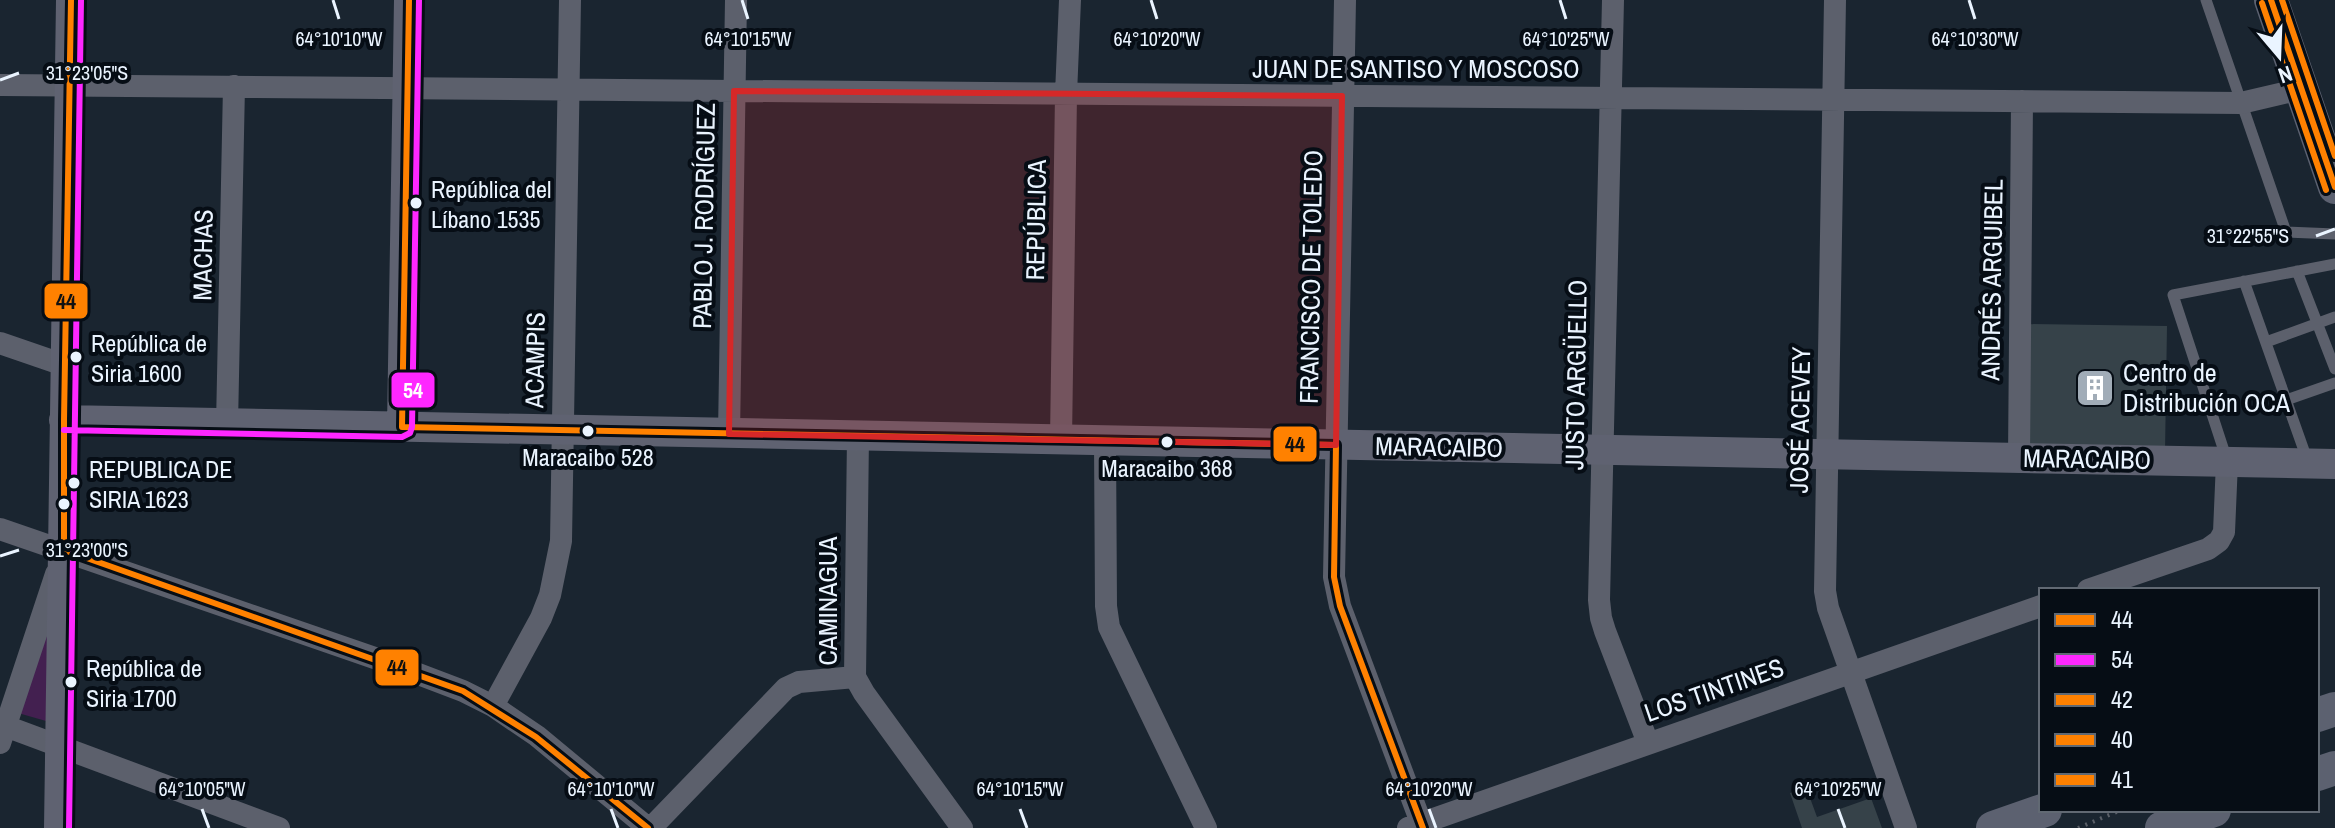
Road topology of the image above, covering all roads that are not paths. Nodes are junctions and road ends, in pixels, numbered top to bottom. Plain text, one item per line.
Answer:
1 (71, 0) edge
2 (409, 0) edge
3 (570, 0) edge
4 (736, 0) edge
5 (1070, 0) edge
6 (1345, 0) edge
7 (1613, 0) edge
8 (1835, 0) edge
9 (2206, 0) edge
10 (2271, 0) edge
11 (0, 85) edge
12 (69, 85) junction
13 (234, 86) junction
14 (407, 88) junction
15 (2301, 89) junction
16 (568, 90) junction
17 (734, 91) junction
18 (1066, 94) junction
19 (1342, 96) junction
20 (1611, 98) junction
21 (1833, 100) junction
22 (2022, 101) junction
23 (2241, 103) junction
24 (2335, 187) edge
25 (2335, 234) edge
26 (2335, 264) edge
27 (2297, 271) junction
28 (2244, 281) junction
29 (2335, 317) edge
30 (2317, 323) junction
31 (2266, 342) junction
32 (0, 343) edge
33 (64, 365) junction
34 (2335, 369) edge
35 (2335, 383) edge
36 (2286, 400) junction
37 (64, 420) junction
38 (227, 425) junction
39 (402, 427) junction
40 (562, 431) junction
41 (729, 434) junction
42 (858, 436) junction
43 (1061, 440) junction
44 (1105, 441) junction
45 (1336, 445) junction
46 (1603, 450) junction
47 (1827, 455) junction
48 (2019, 458) junction
49 (2227, 462) junction
50 (2322, 464) edge
51 (0, 529) edge
52 (64, 550) junction
53 (2094, 588) edge
54 (2039, 607) edge
55 (1850, 672) junction
56 (855, 677) junction
57 (493, 706) junction
58 (2, 731) edge
59 (1648, 743) junction
60 (61, 748) junction
61 (2039, 812) edge
62 (2208, 812) edge
63 (1417, 826) edge
64 (59, 828) edge
65 (279, 828) edge
66 (650, 828) edge
67 (962, 828) edge
68 (1206, 828) edge
69 (1906, 828) edge
70 (1993, 828) edge
71 (2162, 828) edge

1 - 12 main road
2 - 14 main road
3 - 16 street, ACAMPIS
4 - 17 street, PABLO J. RODRÍGUEZ
5 - 18 street, REPÚBLICA
6 - 19 street, FRANCISCO DE TOLEDO
7 - 20 street, JUSTO ARGÜELLO
8 - 21 street, JOSÉ ACEVEY
9 - 23 lane
10 - 15 main road
11 - 12 street, JUAN DE SANTISO Y MOSCOSO
12 - 13 street, JUAN DE SANTISO Y MOSCOSO
12 - 33 main road
13 - 14 street, JUAN DE SANTISO Y MOSCOSO
13 - 38 street, MACHAS
14 - 16 street, JUAN DE SANTISO Y MOSCOSO
14 - 39 main road
15 - 23 street, JUAN DE SANTISO Y MOSCOSO
15 - 24 main road
16 - 17 street, JUAN DE SANTISO Y MOSCOSO
16 - 40 street, ACAMPIS
17 - 18 street, JUAN DE SANTISO Y MOSCOSO
17 - 41 street, PABLO J. RODRÍGUEZ
18 - 19 street, JUAN DE SANTISO Y MOSCOSO
18 - 43 street, REPÚBLICA
19 - 20 street, JUAN DE SANTISO Y MOSCOSO
19 - 45 street, FRANCISCO DE TOLEDO
20 - 21 street, JUAN DE SANTISO Y MOSCOSO
20 - 46 street, JUSTO ARGÜELLO
21 - 22 street, JUAN DE SANTISO Y MOSCOSO
21 - 47 street, JOSÉ ACEVEY
22 - 23 street, JUAN DE SANTISO Y MOSCOSO
22 - 48 street, ANDRÉS ARGUIBEL
23 - 25 lane
26 - 27 lane
27 - 28 lane
27 - 30 lane
28 - 31 lane
28 - 49 lane
29 - 30 lane
30 - 31 lane
30 - 34 lane
31 - 36 lane
32 - 33 street
33 - 37 main road
35 - 36 lane
36 - 50 lane
37 - 38 main road, MARACAIBO
37 - 52 main road
38 - 39 main road, MARACAIBO
39 - 40 main road, MARACAIBO
40 - 41 main road, MARACAIBO
40 - 57 street, ACAMPIS
41 - 42 main road, MARACAIBO
42 - 43 main road, MARACAIBO
42 - 56 street, CAMINAGUA
43 - 44 main road, MARACAIBO
44 - 45 main road, MARACAIBO
44 - 68 street
45 - 46 main road, MARACAIBO
45 - 63 street, FRANCISCO DE TOLEDO
46 - 47 main road, MARACAIBO
46 - 59 street, JUSTO ARGÜELLO
47 - 48 main road, MARACAIBO
47 - 55 street, JOSÉ ACEVEY
48 - 49 main road, MARACAIBO
49 - 50 main road, MARACAIBO
49 - 53 street
51 - 52 street
52 - 57 street
52 - 58 street
52 - 60 main road
54 - 55 street, LOS TINTINES
55 - 59 street, LOS TINTINES
55 - 69 street, JOSÉ ACEVEY
56 - 66 street
56 - 67 street, CAMINAGUA
57 - 66 street
58 - 60 street
59 - 63 street, LOS TINTINES
60 - 64 main road
60 - 65 street
61 - 70 main road
62 - 71 main road

